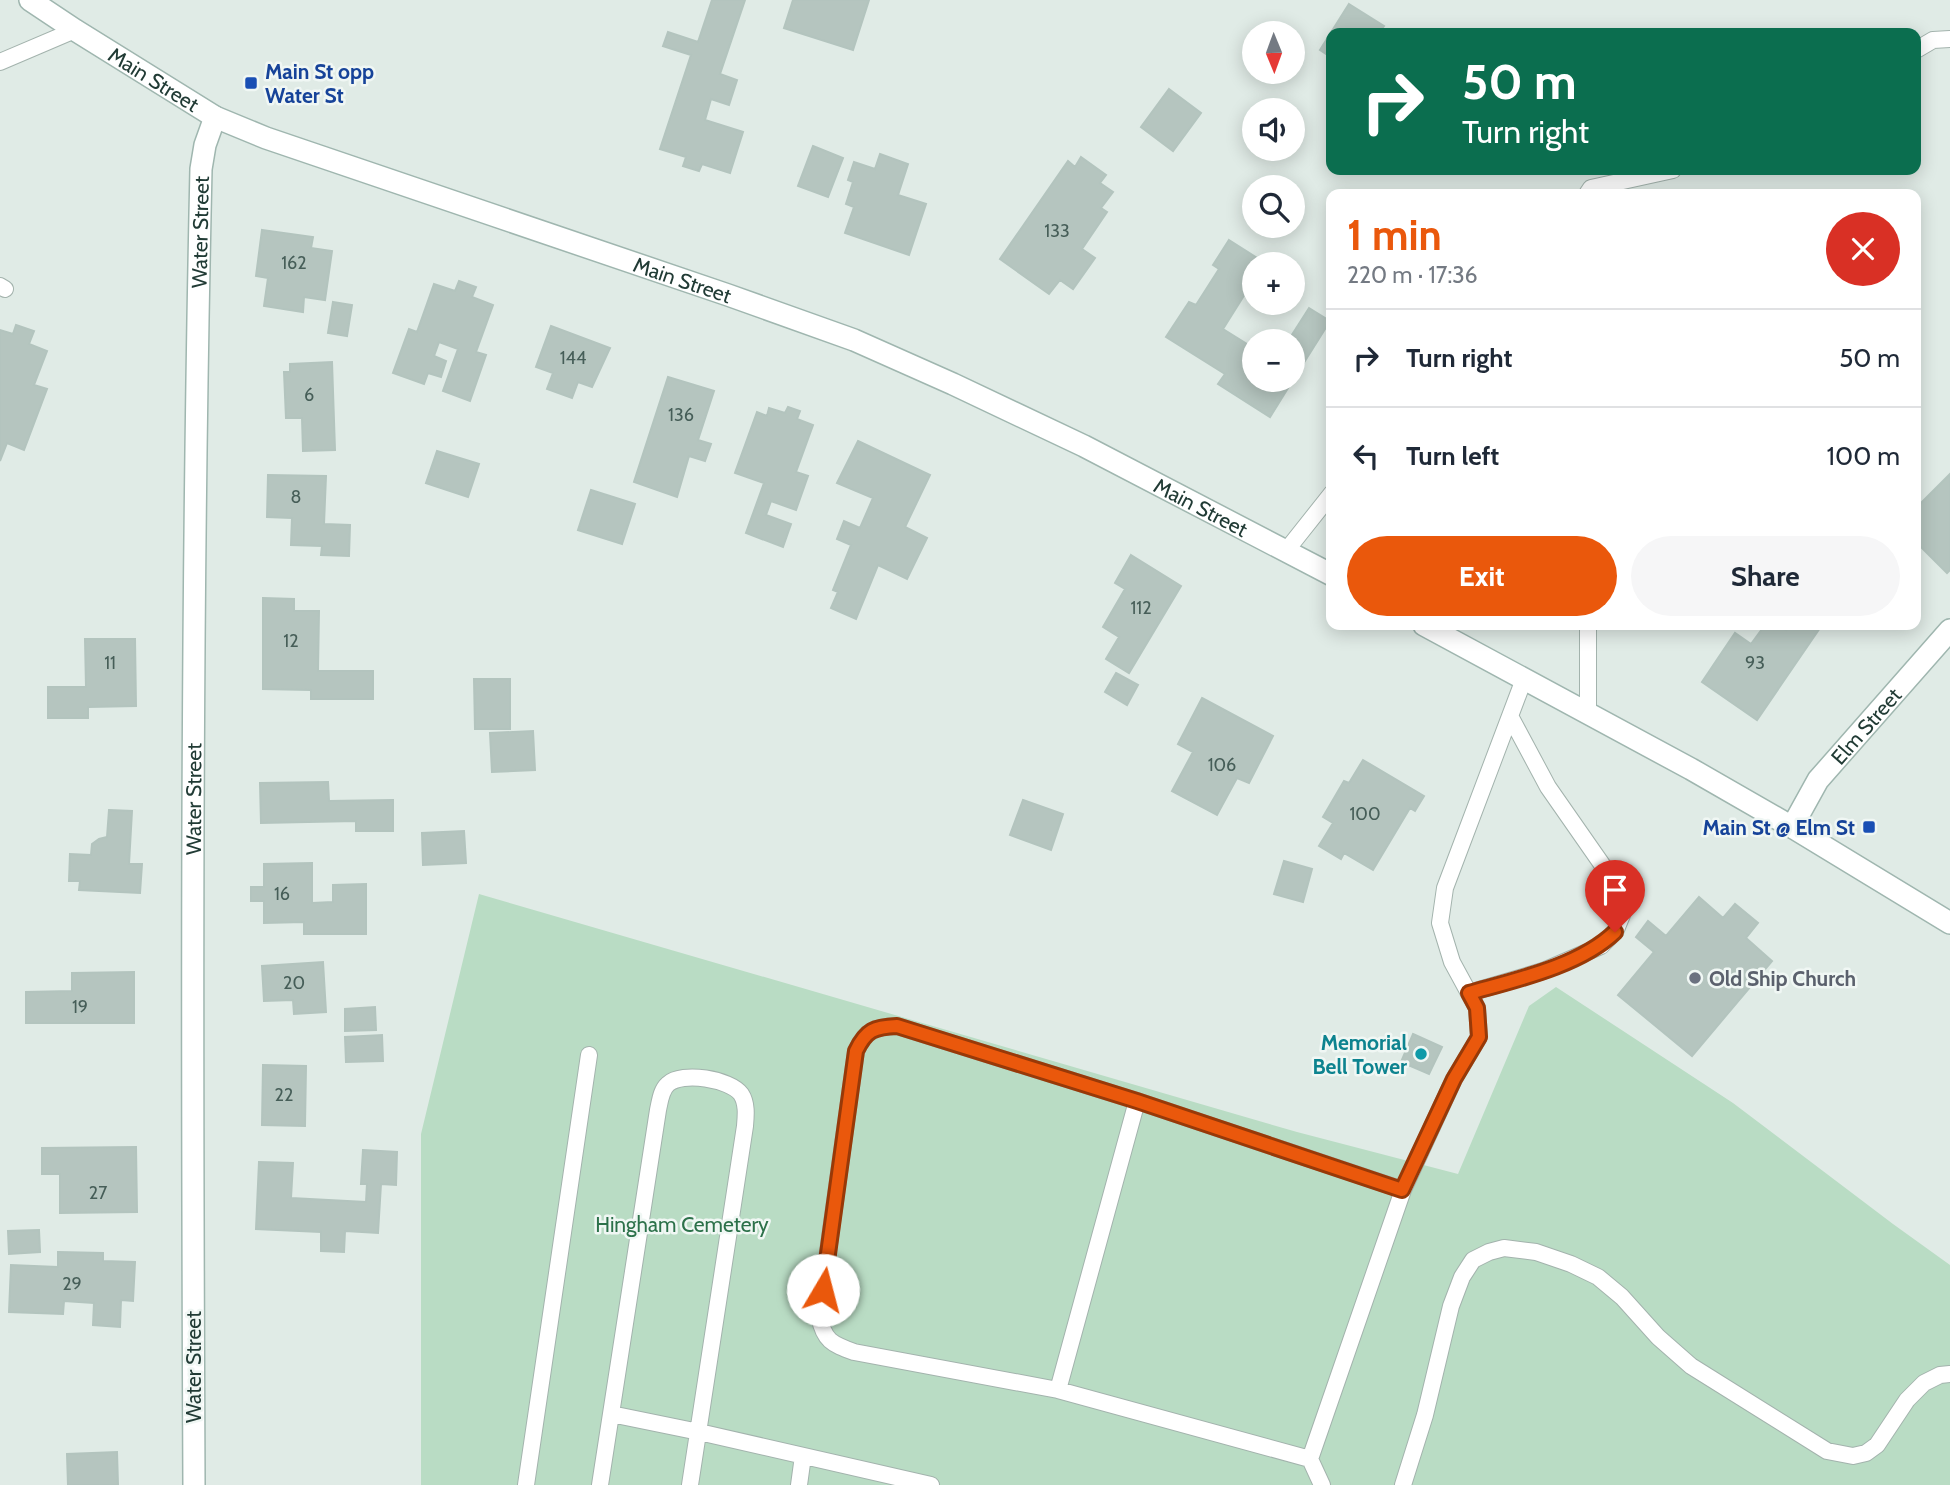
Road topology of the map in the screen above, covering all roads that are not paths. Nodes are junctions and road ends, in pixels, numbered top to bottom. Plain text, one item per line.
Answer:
1 (30, 0) edge
2 (75, 30) junction
3 (1950, 39) edge
4 (1921, 47) edge
5 (0, 62) edge
6 (215, 117) junction
7 (1650, 175) edge
8 (1590, 189) edge
9 (1326, 501) edge
10 (1286, 551) junction
11 (1326, 572) edge
12 (1433, 630) edge
13 (1588, 630) edge
14 (1950, 630) edge
15 (1524, 679) junction
16 (1588, 714) junction
17 (1510, 716) junction
18 (1792, 827) junction
19 (1947, 916) edge
20 (1469, 993) junction
21 (589, 1055) dead end
22 (1137, 1101) junction
23 (1402, 1190) junction
24 (1950, 1374) edge
25 (1058, 1390) junction
26 (611, 1414) junction
27 (699, 1432) junction
28 (803, 1456) junction
29 (1310, 1459) junction
30 (194, 1485) edge
31 (526, 1485) edge
32 (600, 1485) edge
33 (690, 1485) edge
34 (799, 1485) edge
35 (931, 1485) edge
36 (1322, 1485) edge
37 (1403, 1485) edge

1 - 2 main road, Main Street
2 - 5 lane
2 - 6 main road, Main Street
3 - 4 lane
6 - 10 main road, Main Street
6 - 30 main road, Water Street
7 - 8 lane
9 - 10 lane
10 - 11 main road, Main Street
12 - 15 main road
13 - 16 lane
14 - 18 main road, Elm Street
15 - 16 main road
15 - 17 lane
16 - 18 main road
17 - 20 lane
17 - 20 lane
18 - 19 main road
20 - 23 lane
21 - 31 lane
22 - 23 lane
22 - 25 lane
22 - 25 lane
23 - 29 lane
24 - 37 lane
25 - 29 lane
26 - 27 lane
26 - 27 lane
26 - 32 lane
27 - 28 lane
27 - 33 lane
28 - 34 lane
28 - 35 lane
29 - 36 lane

